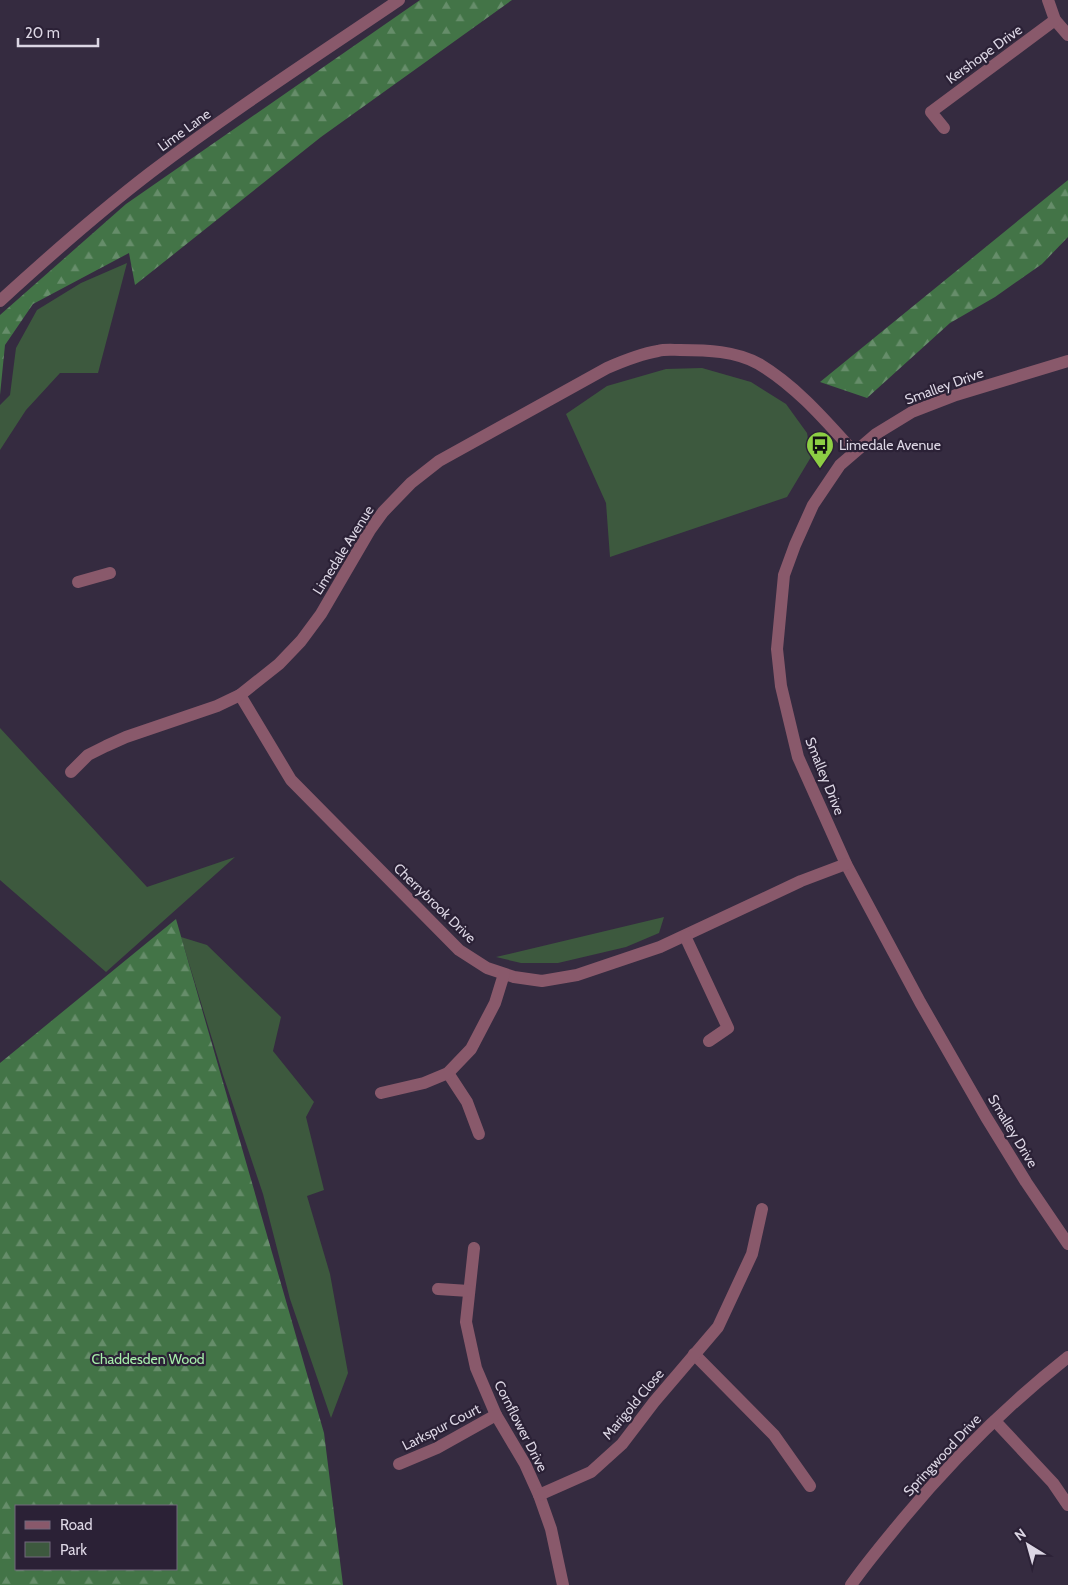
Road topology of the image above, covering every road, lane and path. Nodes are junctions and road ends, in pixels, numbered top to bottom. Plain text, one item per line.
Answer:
1 (399, 0) edge
2 (1048, 0) edge
3 (1056, 20) junction
4 (1068, 35) edge
5 (944, 128) dead end
6 (0, 301) edge
7 (1068, 361) edge
8 (854, 452) junction
9 (110, 573) dead end
10 (78, 582) dead end
11 (240, 695) junction
12 (70, 772) dead end
13 (846, 864) junction
14 (685, 936) junction
15 (504, 974) junction
16 (709, 1041) dead end
17 (448, 1073) junction
18 (381, 1094) dead end
19 (479, 1134) dead end
20 (762, 1209) dead end
21 (1068, 1244) edge
22 (474, 1248) dead end
23 (438, 1289) dead end
24 (469, 1291) junction
25 (694, 1354) junction
26 (1068, 1358) edge
27 (496, 1415) junction
28 (995, 1421) junction
29 (399, 1464) dead end
30 (810, 1486) dead end
31 (538, 1495) junction
32 (1068, 1505) edge
33 (564, 1585) edge
34 (851, 1585) edge

1 - 6 street, Lime Lane
2 - 3 street
3 - 4 street
3 - 5 street, Kershope Drive
7 - 8 street, Smalley Drive
8 - 11 street, Limedale Avenue
8 - 13 street, Smalley Drive
9 - 10 street
11 - 12 street, Limedale Avenue
11 - 15 street, Cherrybrook Drive
13 - 14 street, Cherrybrook Drive
13 - 21 street, Smalley Drive
14 - 15 street, Cherrybrook Drive
14 - 16 street
15 - 17 street
17 - 18 street
17 - 19 street
20 - 25 street, Marigold Close
22 - 24 street, Cornflower Drive
23 - 24 street
24 - 27 street, Cornflower Drive
25 - 30 street
25 - 31 street, Marigold Close
26 - 28 street, Springwood Drive
27 - 29 street, Larkspur Court
27 - 31 street, Cornflower Drive
28 - 32 street
28 - 34 street, Springwood Drive
31 - 33 street, Cornflower Drive

